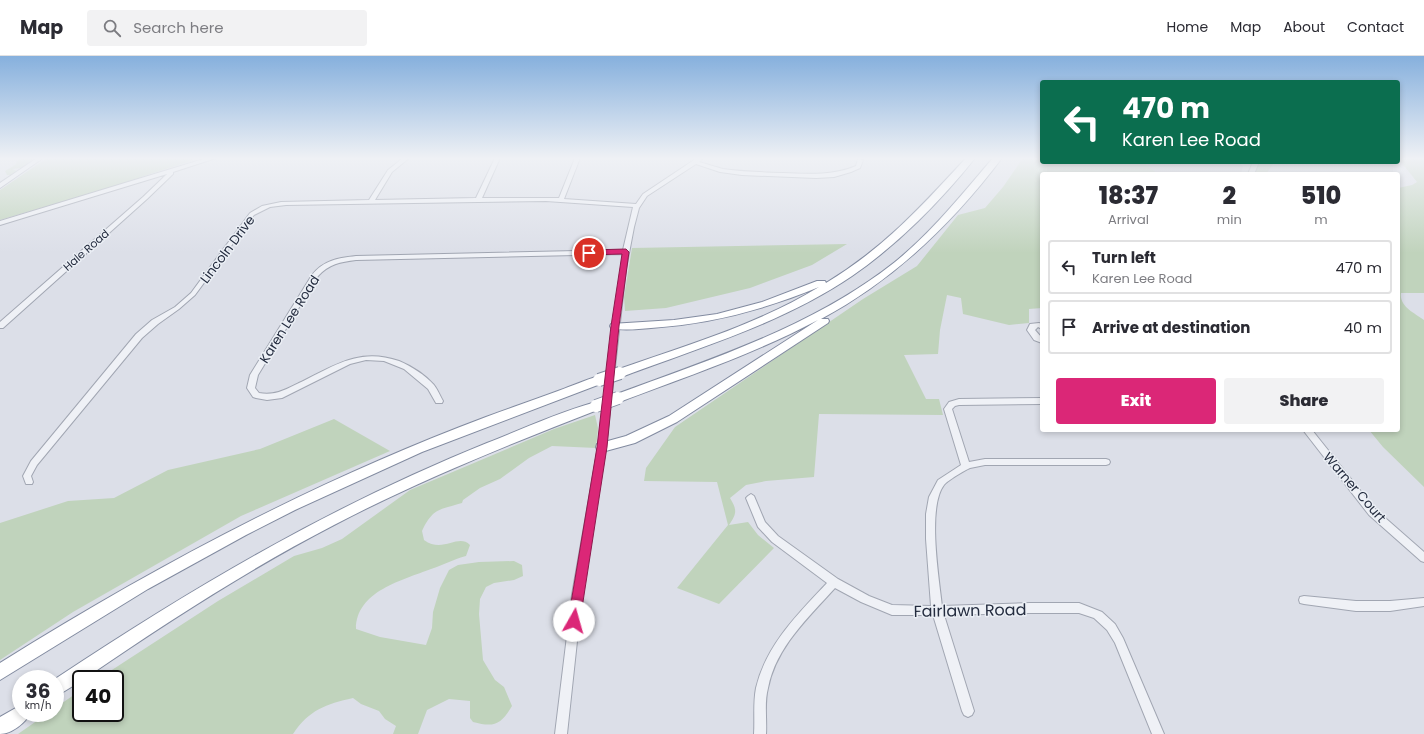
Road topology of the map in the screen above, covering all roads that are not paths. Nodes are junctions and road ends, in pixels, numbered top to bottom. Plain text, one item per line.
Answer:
1 (114, 190) edge
2 (153, 190) edge
3 (378, 190) edge
4 (483, 190) edge
5 (565, 190) edge
6 (652, 190) edge
7 (941, 190) edge
8 (970, 190) edge
9 (561, 200) junction
10 (371, 201) junction
11 (478, 201) junction
12 (637, 206) junction
13 (0, 223) edge
14 (626, 252) junction
15 (859, 267) junction
16 (858, 293) junction
17 (0, 326) edge
18 (615, 326) junction
19 (1040, 326) edge
20 (1040, 340) edge
21 (439, 401) dead end
22 (1040, 401) edge
23 (1309, 432) edge
24 (602, 447) junction
25 (1106, 462) dead end
26 (966, 466) junction
27 (29, 482) dead end
28 (751, 498) dead end
29 (1424, 558) edge
30 (834, 582) junction
31 (1304, 600) dead end
32 (1424, 602) edge
33 (937, 611) junction
34 (0, 672) edge
35 (64, 683) edge
36 (968, 711) dead end
37 (12, 719) edge
38 (0, 728) edge
39 (561, 734) edge
40 (760, 734) edge
41 (1158, 734) edge

1 - 13 street
2 - 17 street, Hale Road
3 - 10 street
4 - 11 street
5 - 9 street
6 - 12 street
7 - 15 highway
8 - 16 highway
9 - 11 street, Lincoln Drive
9 - 12 street, Lincoln Drive
10 - 11 street, Lincoln Drive
10 - 27 street, Lincoln Drive
12 - 14 street
14 - 18 street
14 - 21 street, Karen Lee Road
15 - 18 highway
15 - 34 highway, bridge
16 - 24 highway
16 - 35 highway, bridge
18 - 24 street
19 - 20 street
22 - 26 street
23 - 29 street, Warner Court
24 - 39 street
25 - 26 street
26 - 33 street
28 - 30 street, Fairlawn Road
30 - 33 street, Fairlawn Road
30 - 40 street
31 - 32 street
33 - 36 street
33 - 41 street, Fairlawn Road
37 - 38 highway

